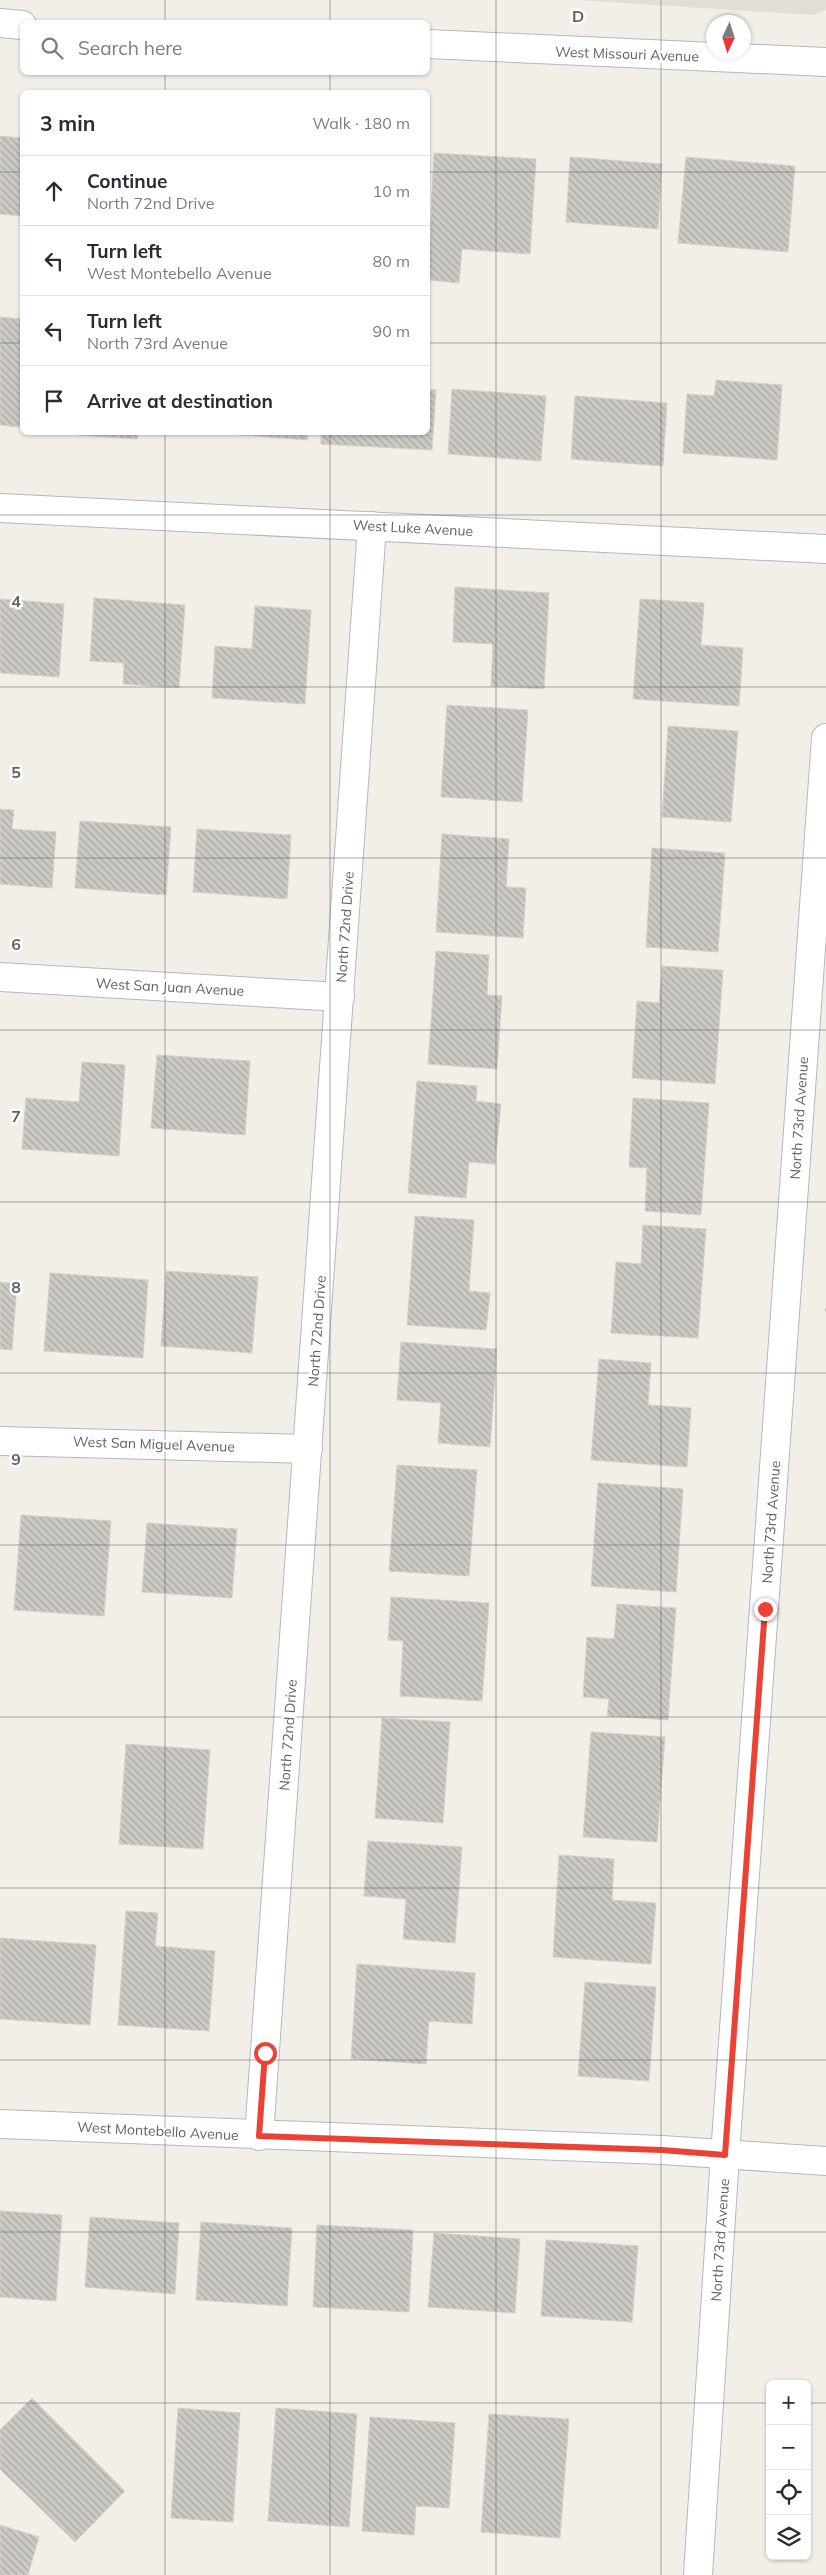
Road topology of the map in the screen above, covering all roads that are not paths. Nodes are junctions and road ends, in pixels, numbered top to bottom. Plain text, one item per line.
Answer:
1 (0, 23) edge
2 (20, 24) edge
3 (430, 44) edge
4 (826, 62) edge
5 (0, 508) edge
6 (372, 526) junction
7 (826, 549) edge
8 (826, 738) edge
9 (0, 977) edge
10 (340, 997) junction
11 (0, 1441) edge
12 (308, 1449) junction
13 (0, 2124) edge
14 (259, 2136) junction
15 (725, 2155) junction
16 (826, 2161) edge
17 (698, 2575) edge

1 - 2 street
3 - 4 street, West Missouri Avenue
5 - 6 street, West Luke Avenue
6 - 7 street, West Luke Avenue
6 - 10 street, North 72nd Drive
8 - 15 street, North 73rd Avenue
9 - 10 street, West San Juan Avenue
10 - 12 street, North 72nd Drive
11 - 12 street, West San Miguel Avenue
12 - 14 street, North 72nd Drive
13 - 14 street, West Montebello Avenue
14 - 15 street, West Montebello Avenue
15 - 16 street, West Montebello Avenue
15 - 17 street, North 73rd Avenue

